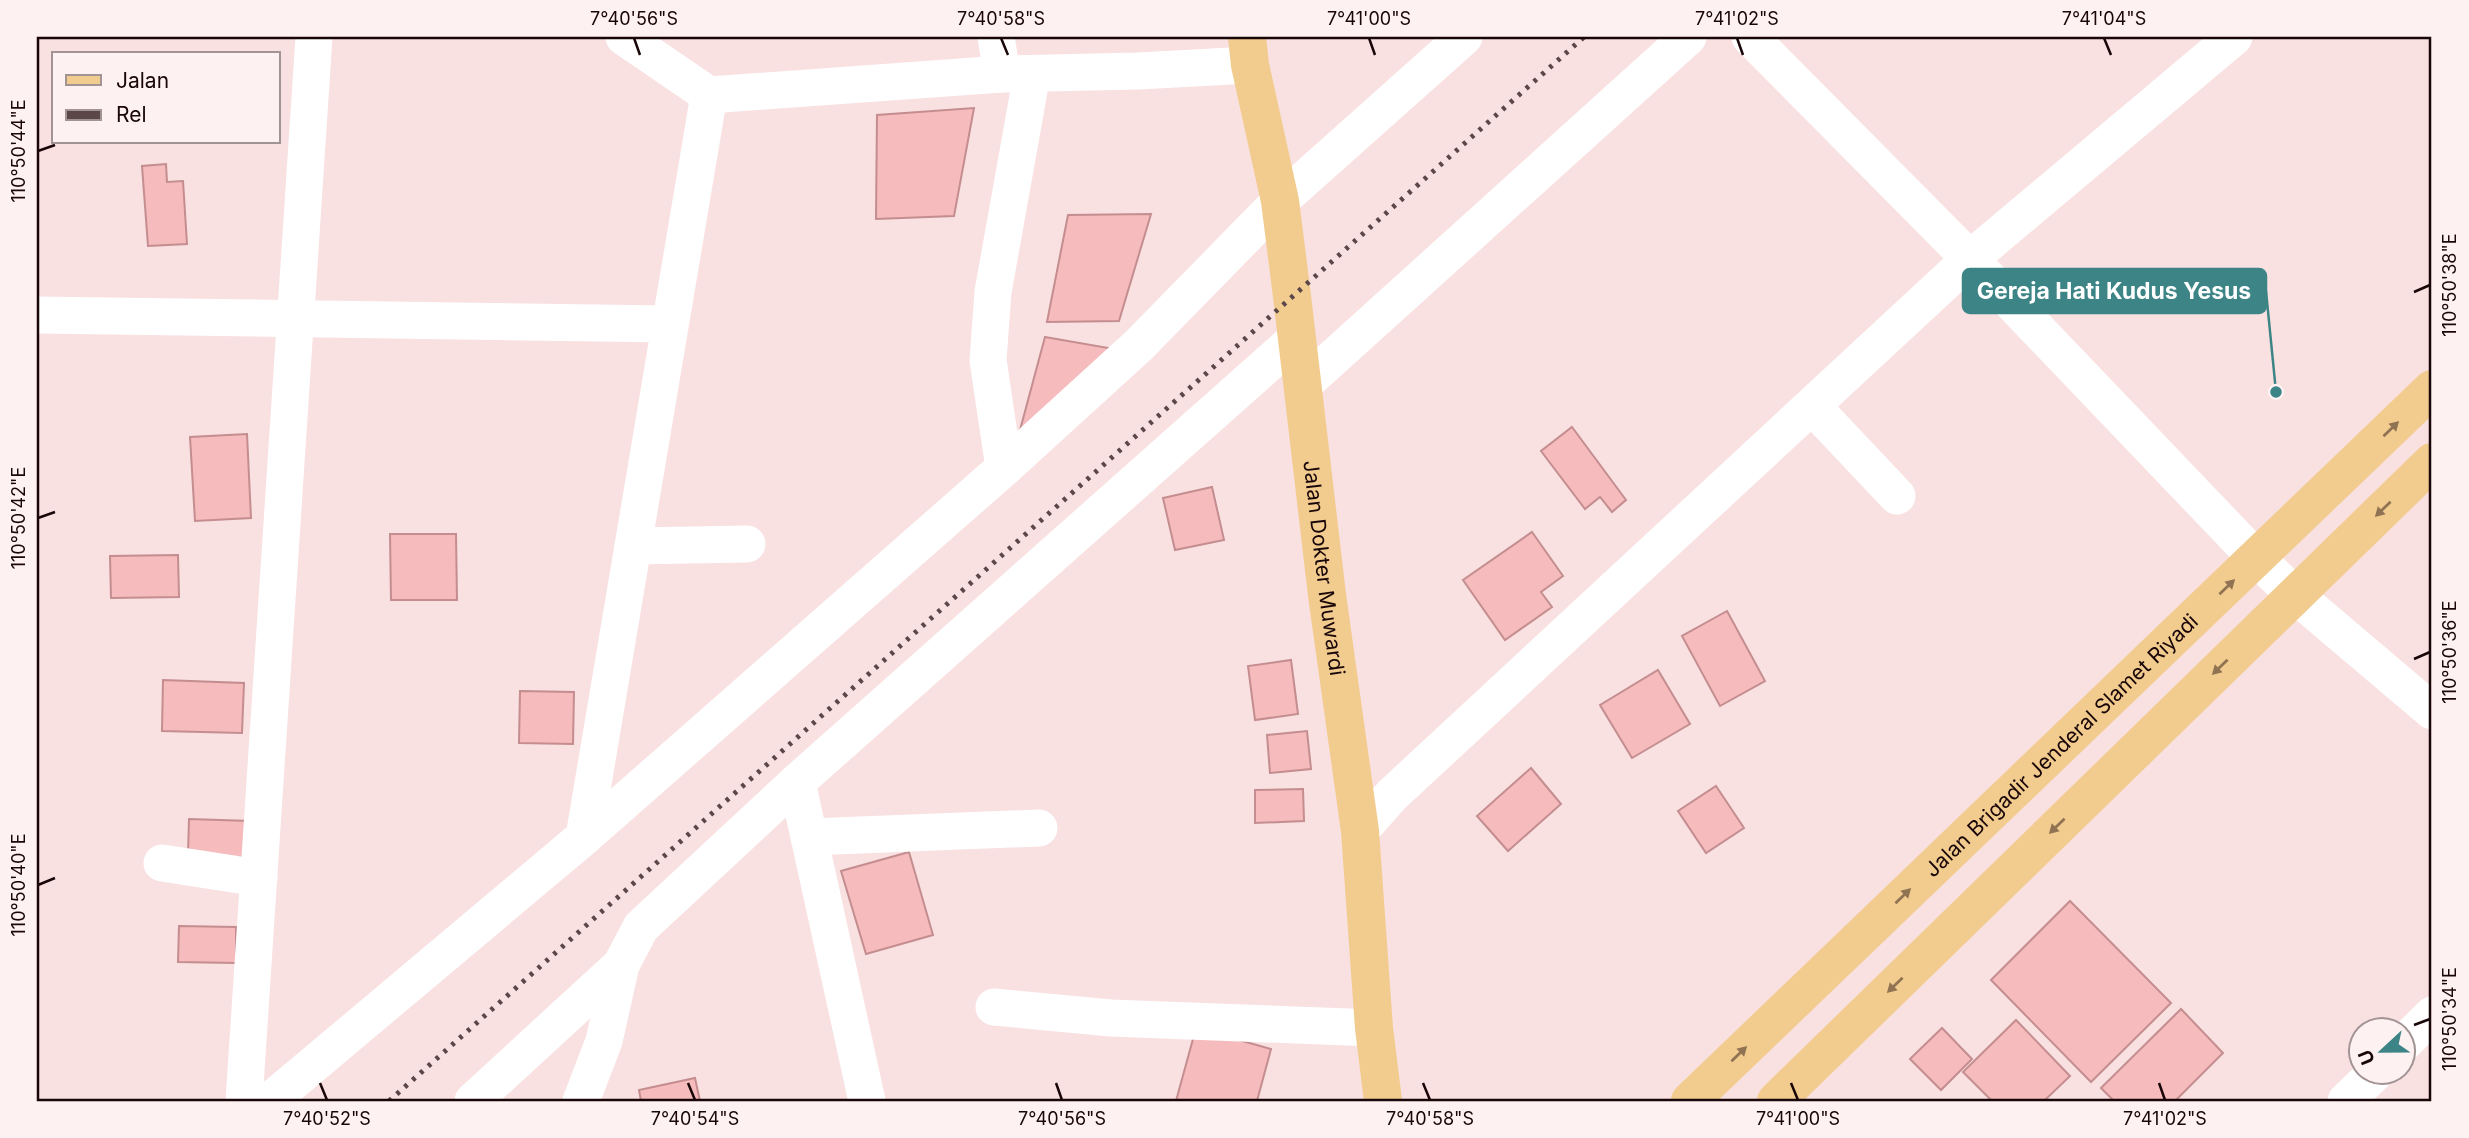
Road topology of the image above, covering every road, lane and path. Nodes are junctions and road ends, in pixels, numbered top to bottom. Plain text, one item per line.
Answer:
1 (314, 37) edge
2 (624, 37) edge
3 (996, 37) edge
4 (1464, 37) edge
5 (1688, 37) edge
6 (1750, 37) edge
7 (2234, 37) edge
8 (1249, 51) edge
9 (1017, 74) junction
10 (709, 95) junction
11 (1280, 201) junction
12 (1970, 259) junction
13 (37, 315) edge
14 (296, 317) junction
15 (670, 324) junction
16 (1297, 338) junction
17 (1303, 385) junction
18 (2432, 390) edge
19 (1812, 406) junction
20 (2432, 461) edge
21 (1004, 468) junction
22 (1897, 496) dead end
23 (747, 544) dead end
24 (633, 546) junction
25 (2256, 558) junction
26 (2294, 594) junction
27 (2432, 711) edge
28 (797, 782) junction
29 (1039, 828) dead end
30 (1360, 831) junction
31 (809, 836) junction
32 (584, 837) junction
33 (162, 863) dead end
34 (259, 878) junction
35 (621, 965) junction
36 (994, 1007) dead end
37 (2432, 1015) edge
38 (1374, 1028) junction
39 (2416, 1032) edge
40 (2362, 1086) edge
41 (244, 1101) edge
42 (270, 1101) edge
43 (473, 1101) edge
44 (581, 1101) edge
45 (867, 1101) edge
46 (1383, 1101) edge
47 (1690, 1101) edge
48 (1776, 1101) edge
49 (2346, 1101) edge

1 - 14 street
2 - 10 street
3 - 9 street
4 - 11 street
5 - 17 street
6 - 12 street
7 - 12 street
8 - 9 street
8 - 11 main road, Jalan Dokter Muwardi
9 - 10 street
9 - 21 street
10 - 15 street
11 - 16 main road, Jalan Dokter Muwardi
11 - 21 street
12 - 19 street
12 - 25 street
13 - 14 street
14 - 15 street
14 - 34 street
15 - 24 street
16 - 17 main road, Jalan Dokter Muwardi
16 - 28 street
17 - 30 main road, Jalan Dokter Muwardi
25 -> 18 main road, Jalan Brigadir Jenderal Slamet Riyadi
19 - 22 street
19 - 30 street
20 -> 26 main road
21 - 32 street
23 - 24 street
24 - 32 street
25 - 26 street
47 -> 25 main road, Jalan Brigadir Jenderal Slamet Riyadi
26 - 27 street
26 -> 48 main road
28 - 31 street
28 - 35 street
29 - 31 street
30 - 38 main road, Jalan Dokter Muwardi
31 - 45 street
32 - 42 street
33 - 34 street
34 - 41 street
35 - 43 street
35 - 44 street
36 - 38 street
37 - 39 street
38 - 46 main road, Jalan Dokter Muwardi
40 - 49 street

